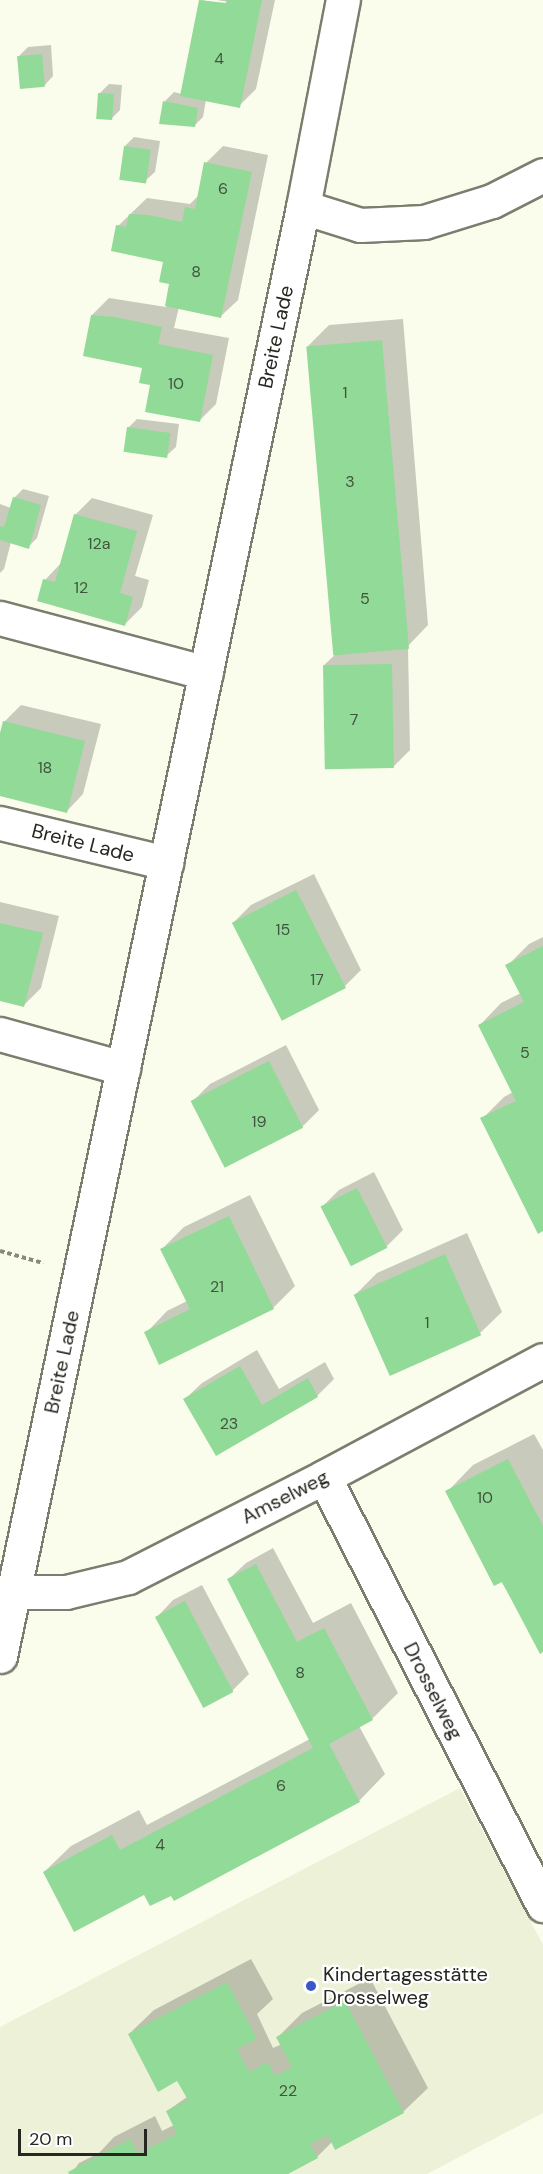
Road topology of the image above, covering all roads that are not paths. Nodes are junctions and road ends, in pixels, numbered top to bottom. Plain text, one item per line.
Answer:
1 (343, 0) edge
2 (543, 175) edge
3 (303, 207) junction
4 (0, 618) edge
5 (206, 673) junction
6 (0, 823) edge
7 (166, 863) junction
8 (0, 1034) edge
9 (123, 1068) junction
10 (543, 1360) edge
11 (324, 1477) junction
12 (14, 1592) junction
13 (0, 1656) edge
14 (543, 1905) edge

1 - 3 street, Breite Lade
2 - 3 street
3 - 5 street, Breite Lade
4 - 5 street
5 - 7 street, Breite Lade
6 - 7 street, Breite Lade
7 - 9 street, Breite Lade
8 - 9 street
9 - 12 street, Breite Lade
10 - 11 street, Amselweg
11 - 12 street, Amselweg
11 - 14 street, Drosselweg
12 - 13 street, Breite Lade

